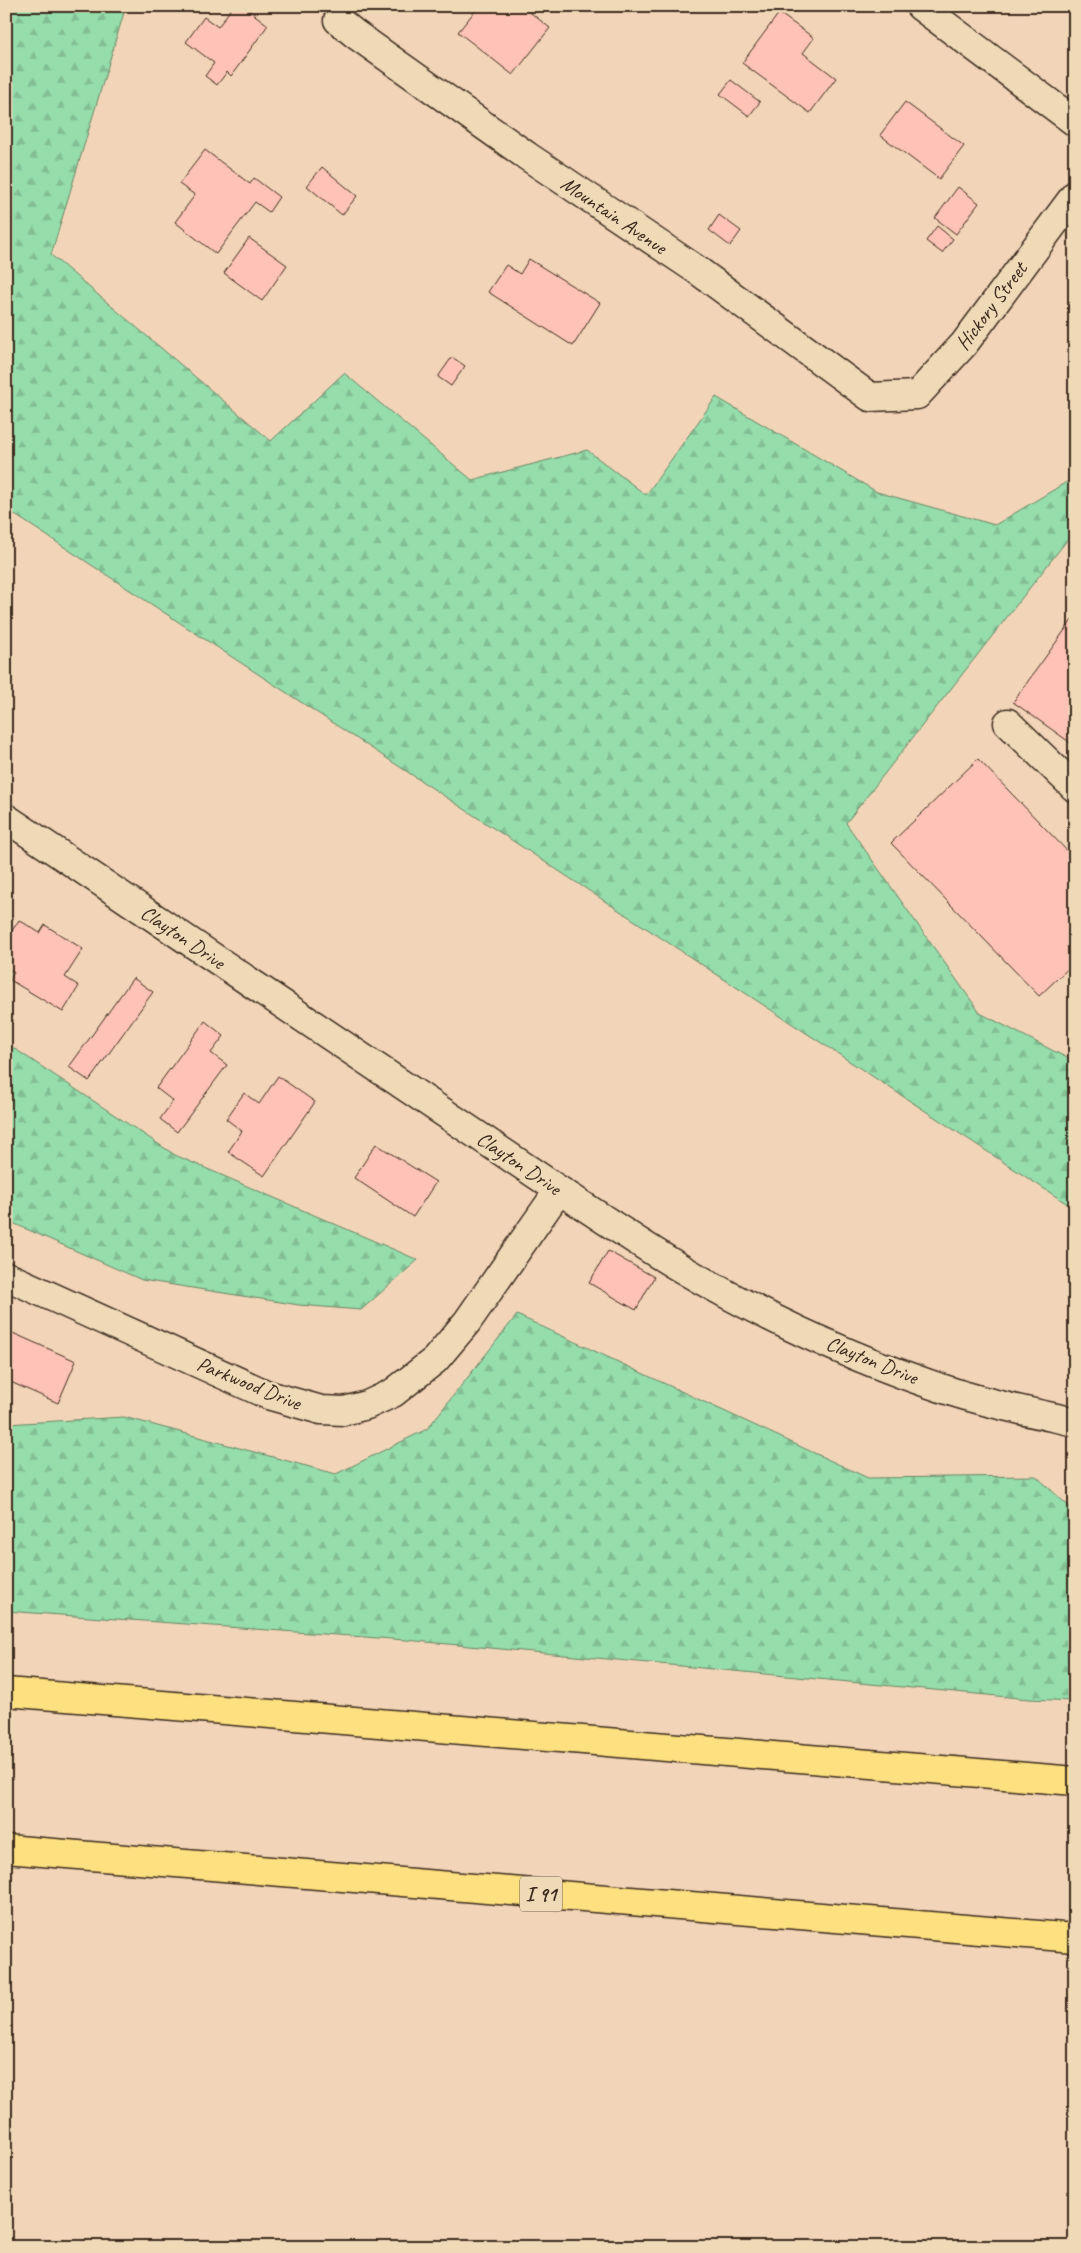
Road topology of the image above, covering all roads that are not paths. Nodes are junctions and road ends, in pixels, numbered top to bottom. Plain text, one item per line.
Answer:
1 (920, 6) edge
2 (338, 20) dead end
3 (1075, 122) edge
4 (1075, 196) edge
5 (894, 396) joint
6 (1008, 723) dead end
7 (1075, 788) edge
8 (6, 818) edge
9 (559, 1190) junction
10 (6, 1276) edge
11 (1075, 1422) edge
12 (6, 1692) edge
13 (1075, 1781) edge
14 (6, 1849) edge
15 (1075, 1938) edge

1 - 3 street
2 - 5 street, Mountain Avenue
4 - 5 street, Hickory Street
6 - 7 street
8 - 9 street, Clayton Drive
9 - 10 street, Parkwood Drive
9 - 11 street, Clayton Drive
12 - 13 highway
14 - 15 highway, I 91

